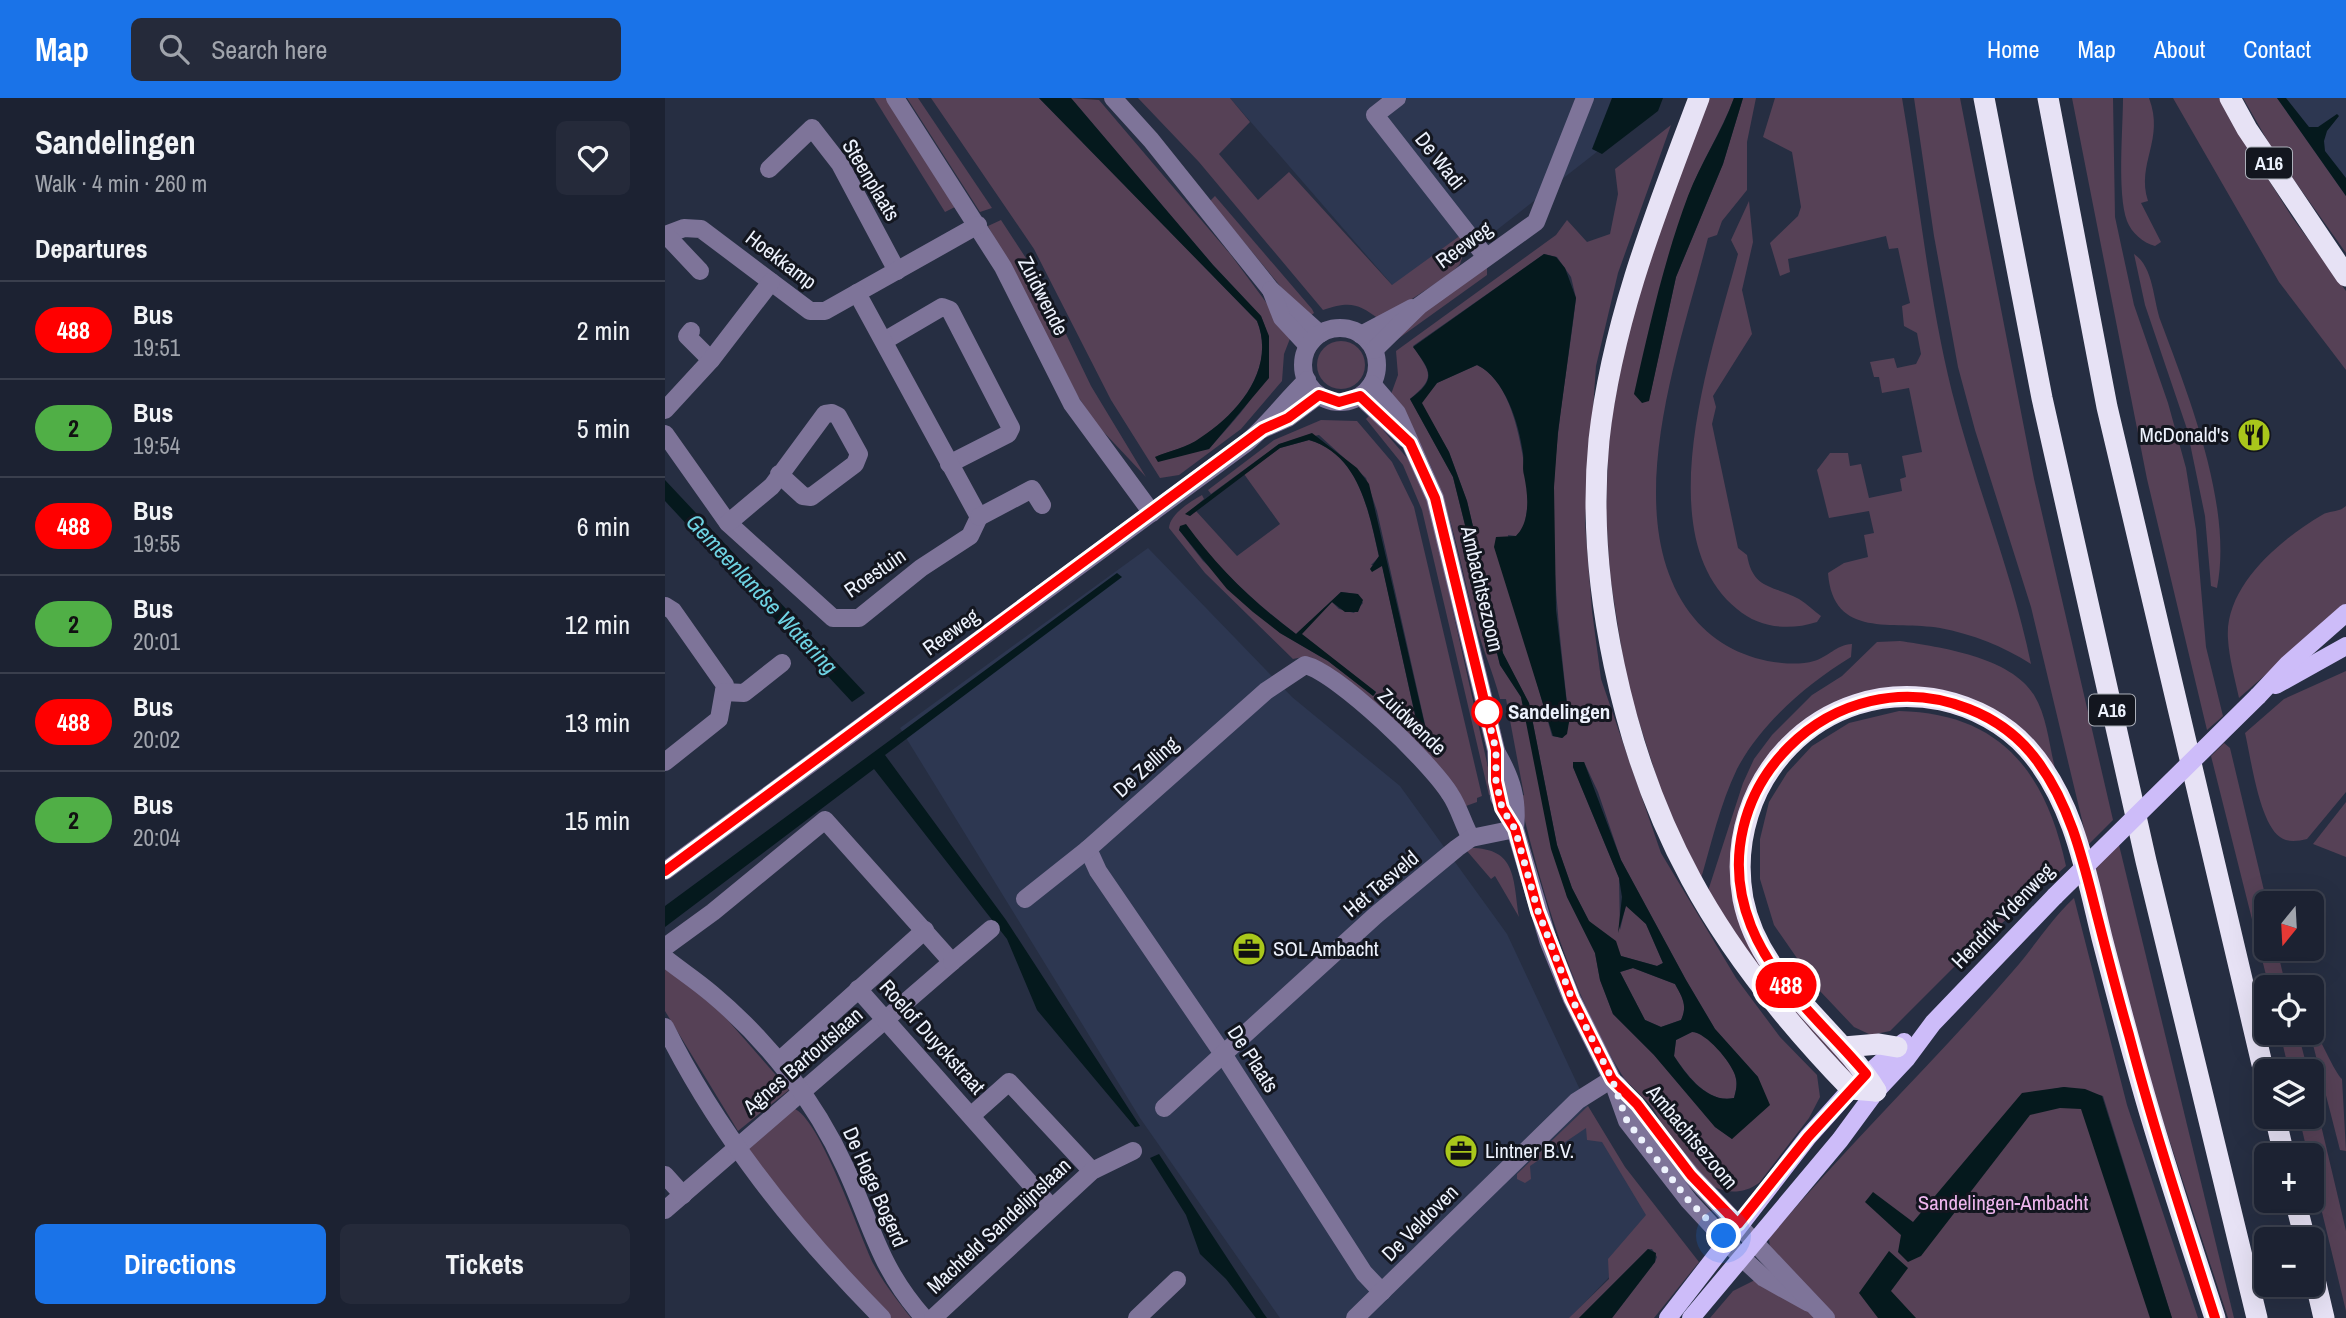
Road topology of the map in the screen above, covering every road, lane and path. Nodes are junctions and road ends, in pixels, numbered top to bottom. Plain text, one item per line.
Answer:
1 (895, 98) edge
2 (1113, 98) edge
3 (1397, 98) edge
4 (1585, 98) edge
5 (1699, 98) edge
6 (1984, 98) edge
7 (2048, 98) edge
8 (2230, 98) edge
9 (769, 169) dead end
10 (978, 225) junction
11 (665, 235) edge
12 (1486, 257) junction
13 (700, 271) dead end
14 (897, 271) junction
15 (2346, 276) edge
16 (771, 282) junction
17 (857, 293) junction
18 (1419, 306) junction
19 (691, 331) dead end
20 (1361, 335) junction
21 (1314, 340) junction
22 (884, 341) junction
23 (1374, 350) junction
24 (711, 360) junction
25 (1307, 380) junction
26 (1366, 390) junction
27 (1319, 395) junction
28 (665, 410) edge
29 (1263, 429) junction
30 (665, 434) edge
31 (949, 464) junction
32 (779, 474) junction
33 (1042, 505) dead end
34 (1152, 513) junction
35 (979, 517) junction
36 (728, 523) junction
37 (665, 606) edge
38 (2346, 613) edge
39 (2346, 646) edge
40 (782, 663) dead end
41 (1297, 669) joint
42 (724, 692) junction
43 (2258, 696) junction
44 (665, 762) edge
45 (1515, 829) junction
46 (1471, 838) junction
47 (1089, 849) junction
48 (665, 872) edge
49 (1025, 899) dead end
50 (991, 929) dead end
51 (925, 930) junction
52 (665, 947) edge
53 (665, 958) edge
54 (952, 962) junction
55 (858, 989) junction
56 (885, 1020) junction
57 (1933, 1023) junction
58 (665, 1027) edge
59 (1844, 1047) junction
60 (1897, 1047) junction
61 (1223, 1054) junction
62 (2261, 1059) edge
63 (779, 1061) junction
64 (1612, 1079) junction
65 (1865, 1085) junction
66 (800, 1091) junction
67 (1164, 1108) dead end
68 (972, 1115) junction
69 (736, 1149) junction
70 (1133, 1151) dead end
71 (1092, 1171) junction
72 (665, 1175) edge
73 (683, 1195) junction
74 (1051, 1207) junction
75 (665, 1210) edge
76 (1738, 1224) junction
77 (1728, 1240) junction
78 (1755, 1242) junction
79 (1741, 1257) junction
80 (1177, 1280) dead end
81 (1382, 1292) junction
82 (2319, 1297) edge
83 (1809, 1303) junction
84 (1829, 1313) edge
85 (882, 1318) edge
86 (924, 1318) edge
87 (933, 1318) edge
88 (1137, 1318) edge
89 (1355, 1318) edge
90 (1668, 1318) edge
91 (1691, 1318) edge
92 (2215, 1318) edge
93 (2257, 1318) edge
94 (2324, 1318) edge

1 - 10 street, Zuidwende
2 - 21 street
3 - 12 street, De Wadi
4 - 12 street, Reeweg
5 - 65 highway
6 - 93 highway, A16
7 - 62 highway
8 - 15 highway, A16
9 - 14 street, Steenplaats
10 - 14 street, Hoekkamp
10 - 34 street, Zuidwende
11 - 13 street, Hoekkamp
11 - 16 street, Hoekkamp
12 - 18 street, Reeweg
14 - 17 street, Hoekkamp
16 - 17 street, Hoekkamp
16 - 24 street
17 - 22 street
18 - 20 street, Reeweg
18 - 23 street, Reeweg
19 - 24 street
20 - 21 street
20 - 23 street
21 - 25 street
22 - 31 street
22 - 31 street
23 - 26 street
24 - 28 street
25 - 27 street
25 - 29 street, Reeweg
26 - 27 street
26 - 45 street, Ambachtsezoom
27 - 29 street, Reeweg
29 - 34 street, Reeweg
30 - 36 street, Roestuin
31 - 35 street
32 - 32 street
32 - 36 street
33 - 35 street, Roestuin
34 - 48 street, Reeweg
35 - 36 street, Roestuin
37 - 42 street
38 - 43 main road, Hendrik Ydenweg
39 - 43 main road, Hendrik Ydenweg
40 - 42 street
41 - 46 street, Zuidwende
41 - 47 street, De Zelling
42 - 44 street
43 - 57 main road, Hendrik Ydenweg, bridge
45 - 46 street, Het Tasveld
45 - 64 street, Ambachtsezoom
46 - 61 street, Het Tasveld
47 - 49 street, De Zelling
47 - 61 street, De Plaats
50 - 54 street, Agnes Bartoutslaan
51 - 52 street
51 - 54 street
51 - 55 street, Agnes Bartoutslaan
53 - 63 street, De Hoge Bogerd
54 - 56 street, Agnes Bartoutslaan
55 - 56 street, Roelof Duyckstraat
55 - 63 street, Agnes Bartoutslaan
56 - 66 street, Agnes Bartoutslaan
56 - 68 street, Roelof Duyckstraat
57 - 60 main road, Hendrik Ydenweg
57 - 65 main road, Hendrik Ydenweg
58 - 69 street
59 - 60 highway
59 - 65 highway
59 - 92 highway
60 - 65 main road, Hendrik Ydenweg
61 - 67 street, Het Tasveld
61 - 81 street, De Plaats
63 - 66 street, De Hoge Bogerd
64 - 76 street, Ambachtsezoom
64 - 77 street, Ambachtsezoom
64 - 81 street, De Veldoven
65 - 76 main road, Hendrik Ydenweg
65 - 78 main road, Hendrik Ydenweg
66 - 69 street, Agnes Bartoutslaan
66 - 86 street, De Hoge Bogerd
68 - 71 street, Roelof Duyckstraat
68 - 74 street, Roelof Duyckstraat
69 - 73 street, Agnes Bartoutslaan
69 - 85 street
70 - 71 street, Machteld Sandelijnslaan
71 - 74 street, Machteld Sandelijnslaan
72 - 73 street
73 - 75 street, Agnes Bartoutslaan
74 - 87 street, Machteld Sandelijnslaan
76 - 77 main road, Hendrik Ydenweg
76 - 78 street, Ambachtsezoom
77 - 79 street, Ambachtsezoom
77 - 90 main road, Hendrik Ydenweg
78 - 79 main road, Hendrik Ydenweg
78 - 83 street, Ambachtsezoom
79 - 83 street, Ambachtsezoom
79 - 91 main road, Hendrik Ydenweg
80 - 88 street
81 - 89 street, De Veldoven
82 - 94 highway
83 - 84 street

